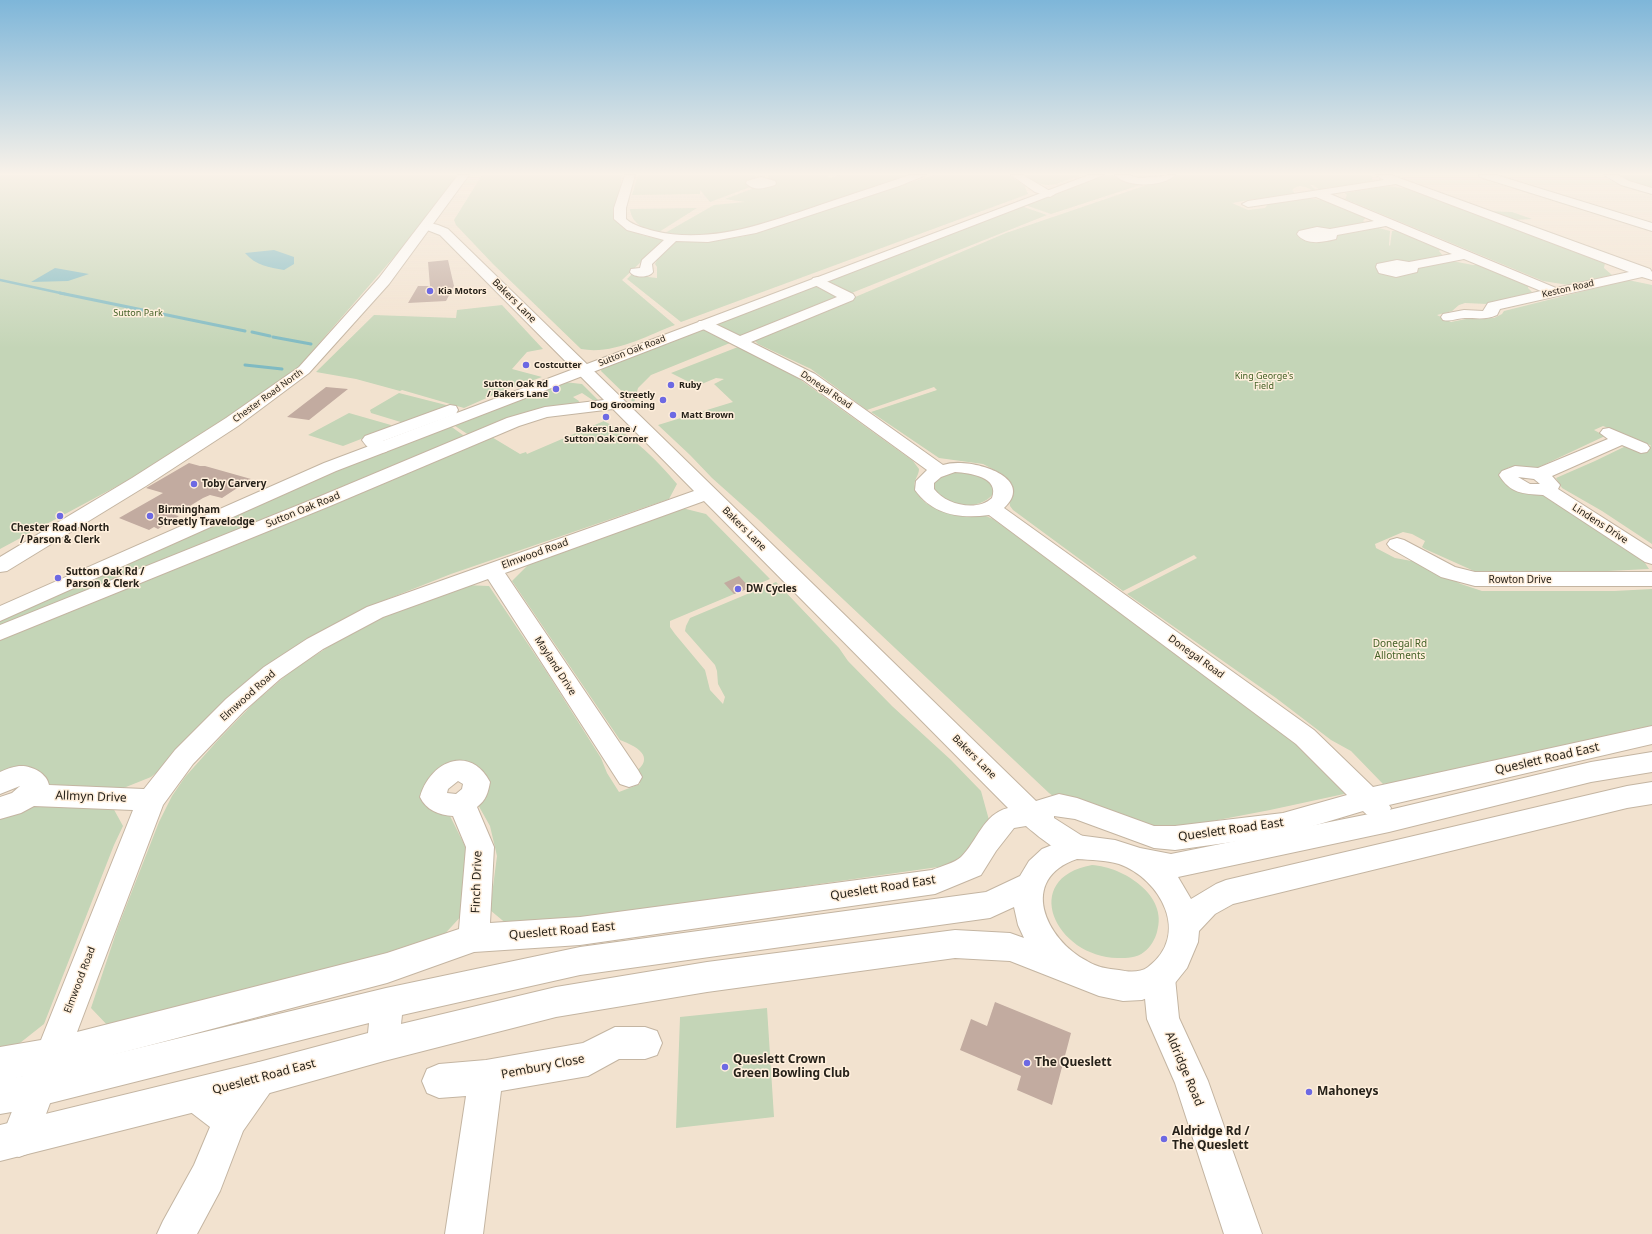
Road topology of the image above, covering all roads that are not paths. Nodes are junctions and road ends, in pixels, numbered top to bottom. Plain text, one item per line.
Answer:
1 (421, 233) edge
2 (440, 233) edge
3 (646, 233) edge
4 (748, 233) edge
5 (947, 233) edge
6 (1413, 233) edge
7 (1537, 233) edge
8 (673, 238) junction
9 (1465, 255) junction
10 (1409, 266) dead end
11 (644, 273) dead end
12 (1649, 273) edge
13 (818, 281) junction
14 (1555, 292) junction
15 (1448, 318) dead end
16 (704, 324) junction
17 (741, 341) junction
18 (582, 369) junction
19 (618, 404) junction
20 (1603, 431) dead end
21 (1622, 439) junction
22 (1641, 448) dead end
23 (939, 470) junction
24 (707, 493) junction
25 (991, 507) junction
26 (37, 543) junction
27 (1397, 543) dead end
28 (1652, 558) edge
29 (0, 562) edge
30 (0, 566) edge
31 (492, 569) junction
32 (1652, 579) edge
33 (0, 614) edge
34 (0, 633) edge
35 (1652, 736) edge
36 (1652, 762) edge
37 (627, 765) dead end
38 (0, 784) edge
39 (1652, 793) edge
40 (30, 795) junction
41 (1369, 799) junction
42 (151, 800) junction
43 (462, 804) dead end
44 (0, 808) edge
45 (1038, 820) junction
46 (1389, 821) junction
47 (1417, 849) junction
48 (1064, 852) junction
49 (1136, 859) junction
50 (1030, 885) junction
51 (1186, 924) junction
52 (474, 938) junction
53 (387, 968) junction
54 (1071, 969) junction
55 (1159, 978) junction
56 (1128, 987) junction
57 (386, 1003) junction
58 (1162, 1019) junction
59 (645, 1043) dead end
60 (384, 1045) junction
61 (50, 1055) junction
62 (0, 1064) edge
63 (486, 1077) junction
64 (260, 1080) junction
65 (439, 1081) dead end
66 (37, 1089) junction
67 (196, 1095) junction
68 (0, 1097) edge
69 (230, 1120) junction
70 (9, 1141) edge
71 (176, 1234) edge
72 (464, 1234) edge
73 (1242, 1234) edge

1 - 26 main road, Chester Road North
2 - 18 main road, Bakers Lane
3 - 8 main road
4 - 8 main road
5 - 13 main road, Sutton Oak Road
6 - 9 main road
7 - 12 main road
8 - 11 main road
9 - 10 main road
9 - 14 main road
12 - 14 main road, Keston Road
13 - 16 main road, Sutton Oak Road
13 - 17 main road
14 - 15 main road, Keston Road
16 - 17 main road, Donegal Road
16 - 18 main road, Sutton Oak Road
17 - 23 main road, Donegal Road
18 - 19 main road, Bakers Lane
18 - 33 main road, Sutton Oak Road
19 - 24 main road, Bakers Lane
19 - 34 main road, Sutton Oak Road
20 - 21 main road
21 - 22 main road
21 - 28 main road, Lindens Drive
23 - 25 main road
23 - 25 main road
24 - 31 main road, Elmwood Road
24 - 45 main road, Bakers Lane
25 - 41 main road, Donegal Road
26 - 29 main road, Chester Road North
26 - 30 main road, Chester Road North
27 - 32 main road, Rowton Drive
31 - 37 main road, Mayland Drive
31 - 42 main road, Elmwood Road
35 - 41 main road, Queslett Road East
36 - 46 main road, Queslett Road East
38 - 40 main road
39 - 47 main road
40 - 42 main road, Allmyn Drive
40 - 44 main road
41 - 45 main road, Queslett Road East
41 - 46 main road, Donegal Road
42 - 61 main road, Elmwood Road
43 - 52 main road, Finch Drive
45 - 48 main road
45 - 52 main road, Queslett Road East
46 - 47 main road, Donegal Road
46 - 49 main road, Queslett Road East
47 - 51 main road
48 - 49 main road
48 - 50 main road
49 - 51 main road
50 - 54 main road
50 - 57 main road
51 - 55 main road
52 - 53 main road, Queslett Road East
53 - 57 main road
53 - 61 main road, Queslett Road East
54 - 56 main road
54 - 60 main road, Queslett Road East
55 - 56 main road
55 - 58 main road, Aldridge Road
56 - 58 main road, Aldridge Road
57 - 60 main road
57 - 66 main road
58 - 73 main road, Aldridge Road
59 - 63 main road, Pembury Close
60 - 64 main road, Queslett Road East
61 - 62 main road, Queslett Road East
61 - 66 main road, Elmwood Road
63 - 65 main road, Pembury Close
63 - 72 main road
64 - 67 main road, Queslett Road East
64 - 69 main road
66 - 68 main road
66 - 70 main road, Elmwood Road
67 - 69 main road
67 - 70 main road, Queslett Road East
69 - 71 main road

